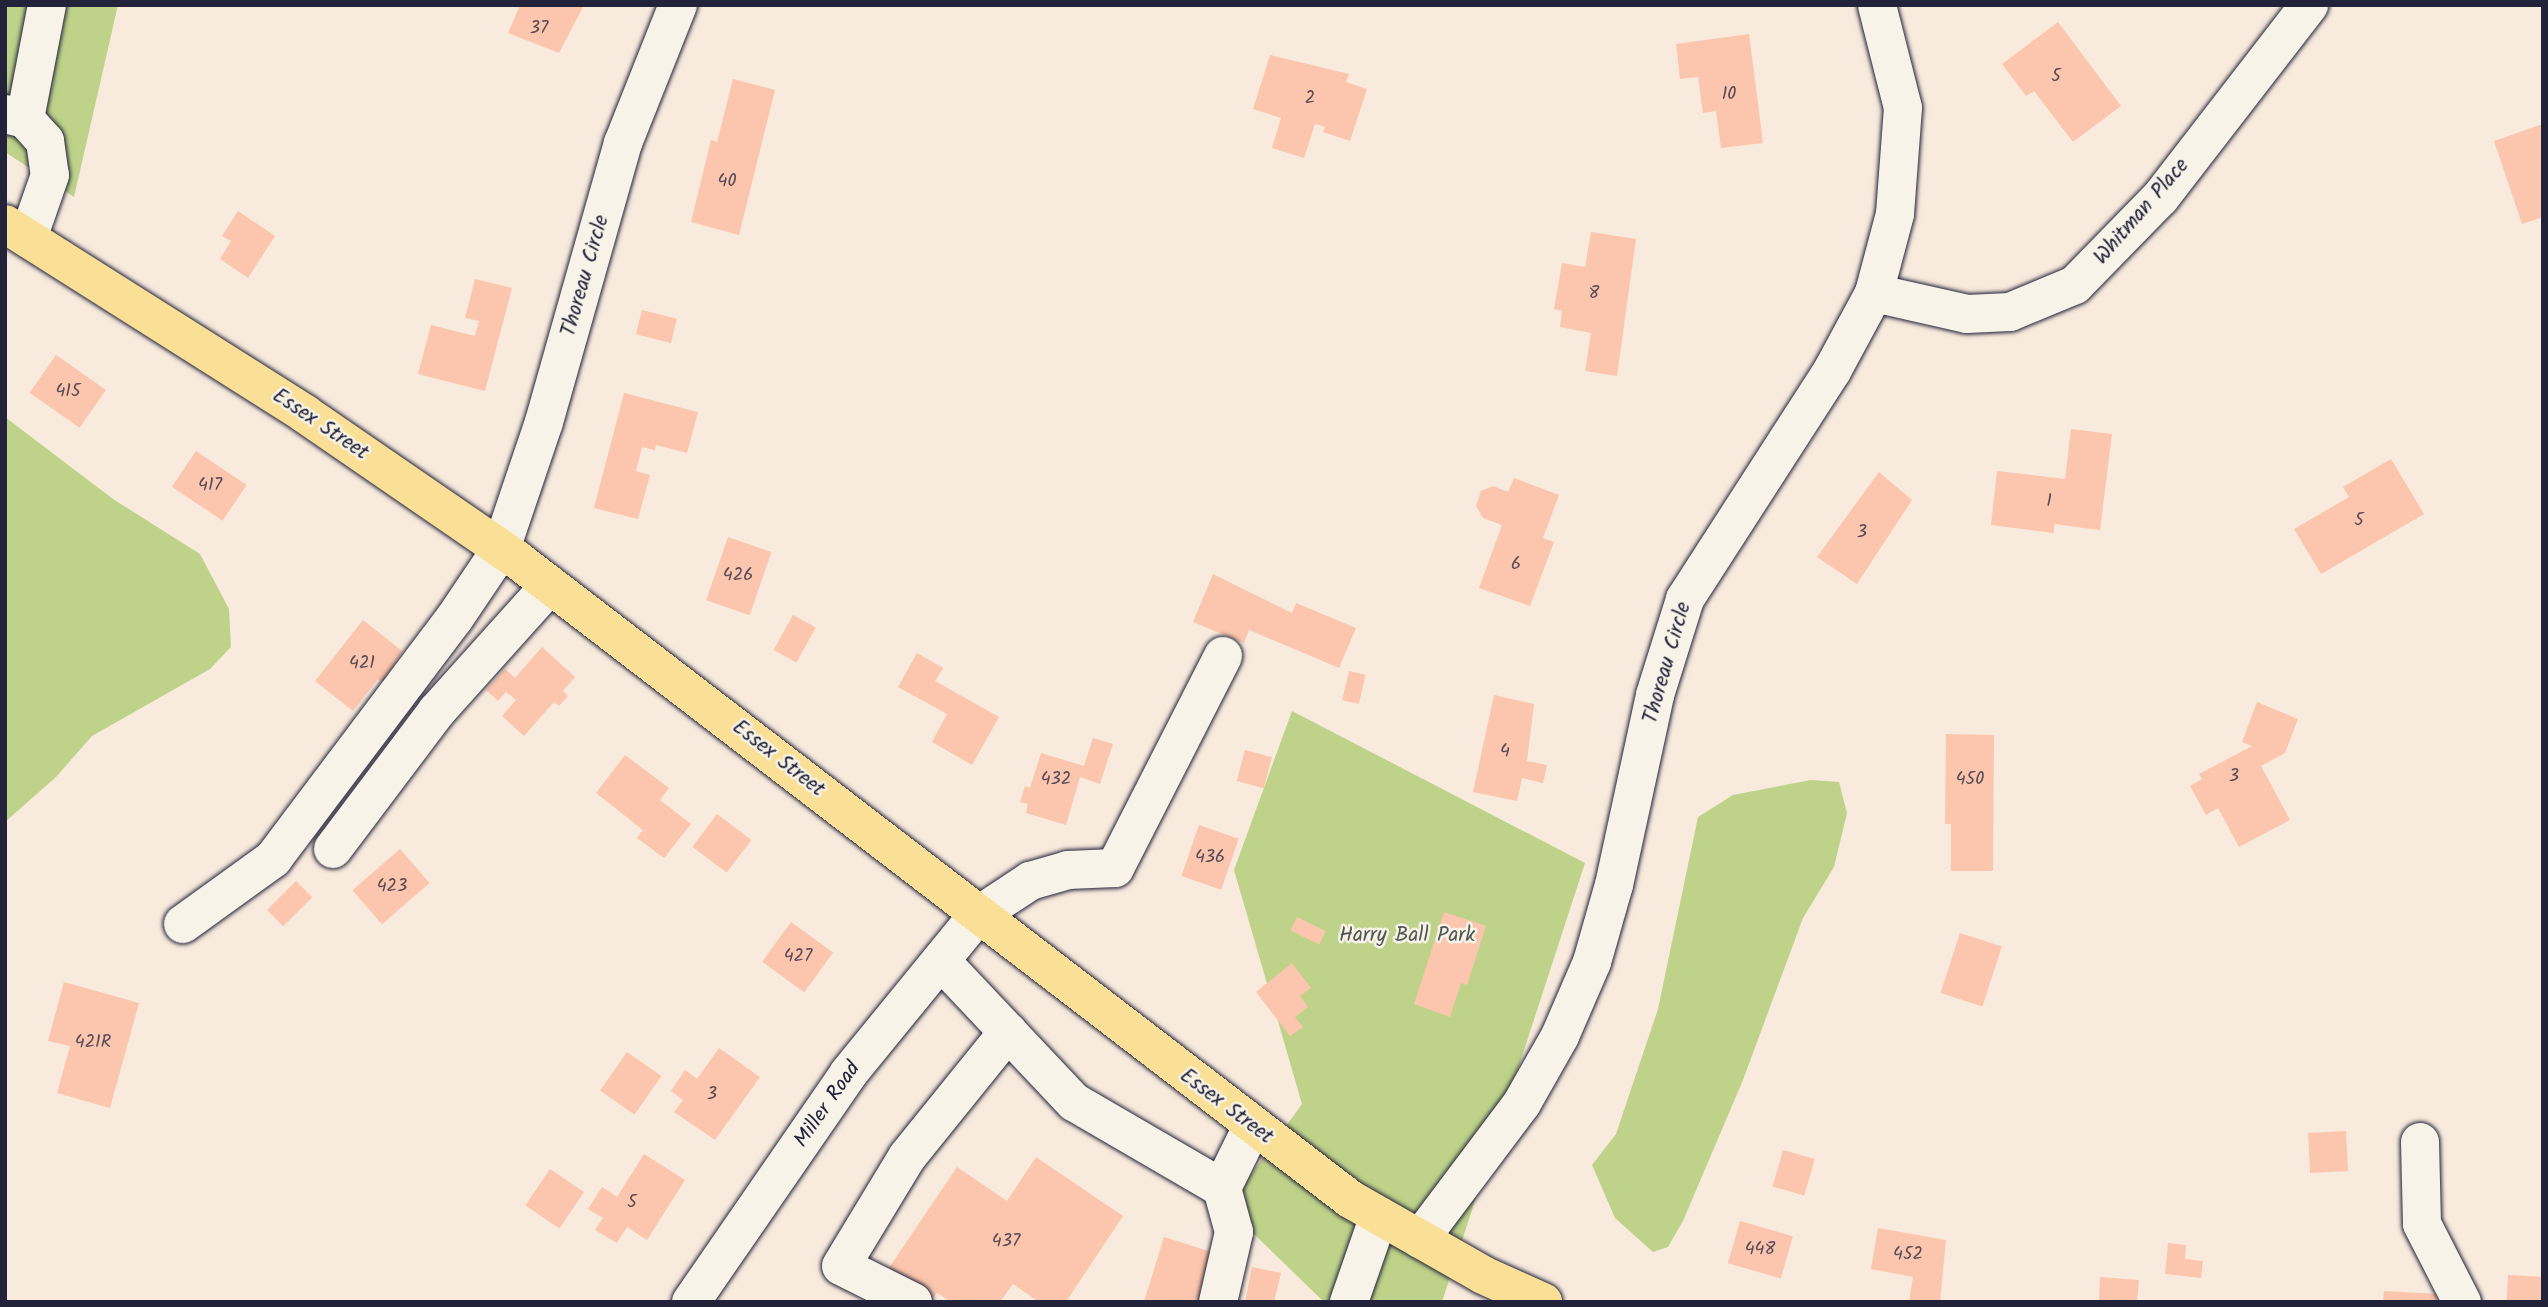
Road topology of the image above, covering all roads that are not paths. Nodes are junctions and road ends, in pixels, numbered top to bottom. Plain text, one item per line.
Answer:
1 (47, 5) edge
2 (678, 5) edge
3 (1877, 5) edge
4 (2309, 5) edge
5 (15, 117) edge
6 (17, 231) edge
7 (1874, 293) junction
8 (501, 549) junction
9 (550, 585) junction
10 (1223, 656) dead end
11 (333, 849) dead end
12 (977, 916) junction
13 (183, 924) dead end
14 (941, 961) junction
15 (1008, 1032) junction
16 (1252, 1127) junction
17 (2420, 1142) dead end
18 (1222, 1188) junction
19 (1379, 1216) junction
20 (1420, 1239) junction
21 (691, 1302) edge
22 (913, 1302) edge
23 (1219, 1302) edge
24 (1349, 1302) edge
25 (1544, 1302) edge
26 (2462, 1302) edge

1 - 5 street
2 - 8 street, Thoreau Circle
3 - 7 street, Thoreau Circle
4 - 7 street, Whitman Place
5 - 6 street
6 - 8 main road, Essex Street
7 - 20 street, Thoreau Circle
8 - 9 main road, Essex Street
8 - 13 street, Thoreau Circle
9 - 11 street
9 - 12 main road, Essex Street
10 - 12 street, Miller Road
12 - 14 street, Miller Road
12 - 16 main road, Essex Street
14 - 15 street
14 - 21 street, Miller Road
15 - 18 street
15 - 22 street
16 - 18 street
16 - 19 main road, Essex Street
17 - 26 street
18 - 23 street
19 - 20 main road, Essex Street
19 - 24 street
20 - 25 main road, Essex Street

